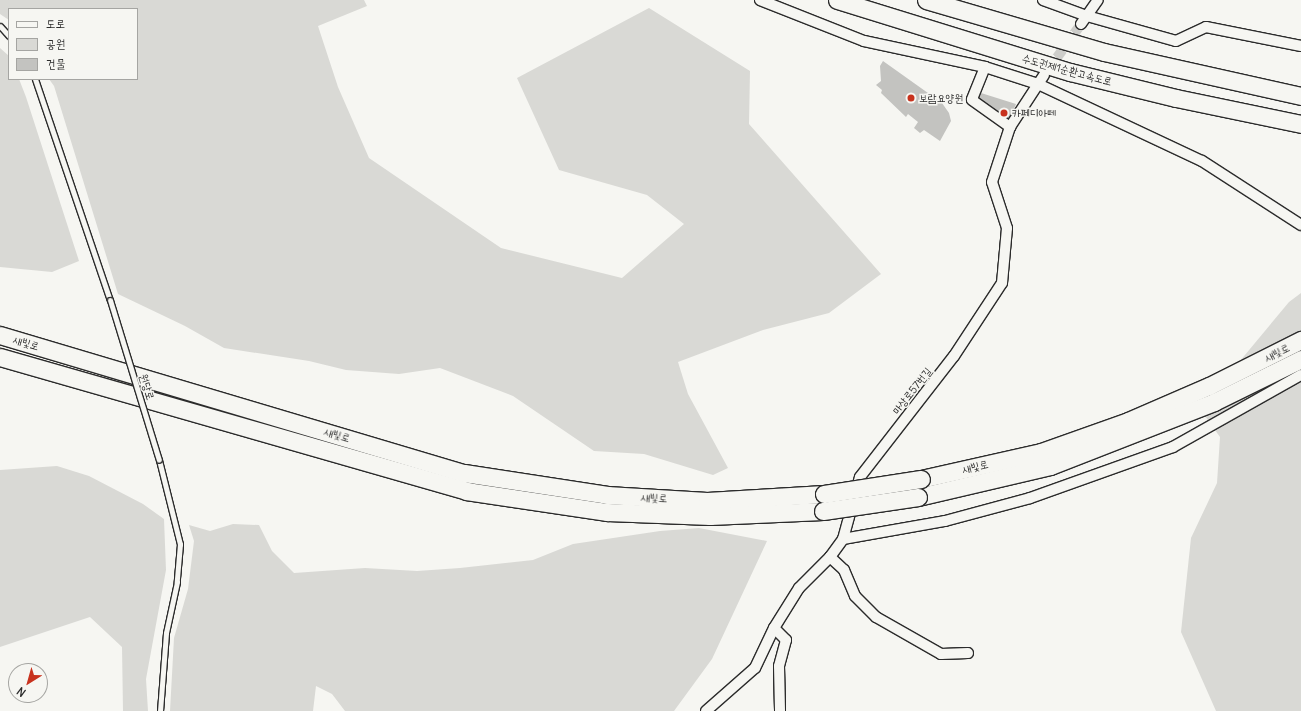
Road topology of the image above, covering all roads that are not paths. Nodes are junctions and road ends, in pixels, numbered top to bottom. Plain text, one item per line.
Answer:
1 (760, 0) edge
2 (837, 0) edge
3 (926, 0) edge
4 (1043, 0) edge
5 (1098, 0) edge
6 (1084, 20) junction
7 (0, 26) edge
8 (8, 35) edge
9 (1301, 46) edge
10 (985, 66) junction
11 (1044, 75) tunnel mouth
12 (35, 80) edge
13 (1038, 84) junction
14 (1301, 96) edge
15 (1301, 124) edge
16 (1010, 127) junction
17 (1301, 225) edge
18 (0, 335) edge
19 (1301, 340) edge
20 (0, 357) edge
21 (1301, 359) edge
22 (1301, 375) edge
23 (823, 502) junction
24 (843, 539) junction
25 (830, 557) junction
26 (774, 628) junction
27 (968, 653) dead end
28 (160, 711) edge
29 (706, 711) edge
30 (780, 711) edge

1 - 10 street
2 - 15 highway, 수도권제1순환고속도로
3 - 14 highway
4 - 6 street
5 - 6 street
6 - 9 street
7 - 8 lane
10 - 13 street
10 - 16 street
11 - 13 street, 마상로57번길
12 - 28 lane, 원당로, bridge
13 - 16 street, 마상로57번길
13 - 17 street
16 - 24 street, 마상로57번길
18 - 23 highway, 새빛로
19 - 23 highway, 새빛로, bridge
20 - 23 highway, 새빛로
21 - 23 highway, 새빛로, bridge
22 - 24 street
24 - 25 street, 마상로57번길
25 - 26 street, 마상로57번길
25 - 27 street
26 - 29 street, 마상로57번길
26 - 30 street

